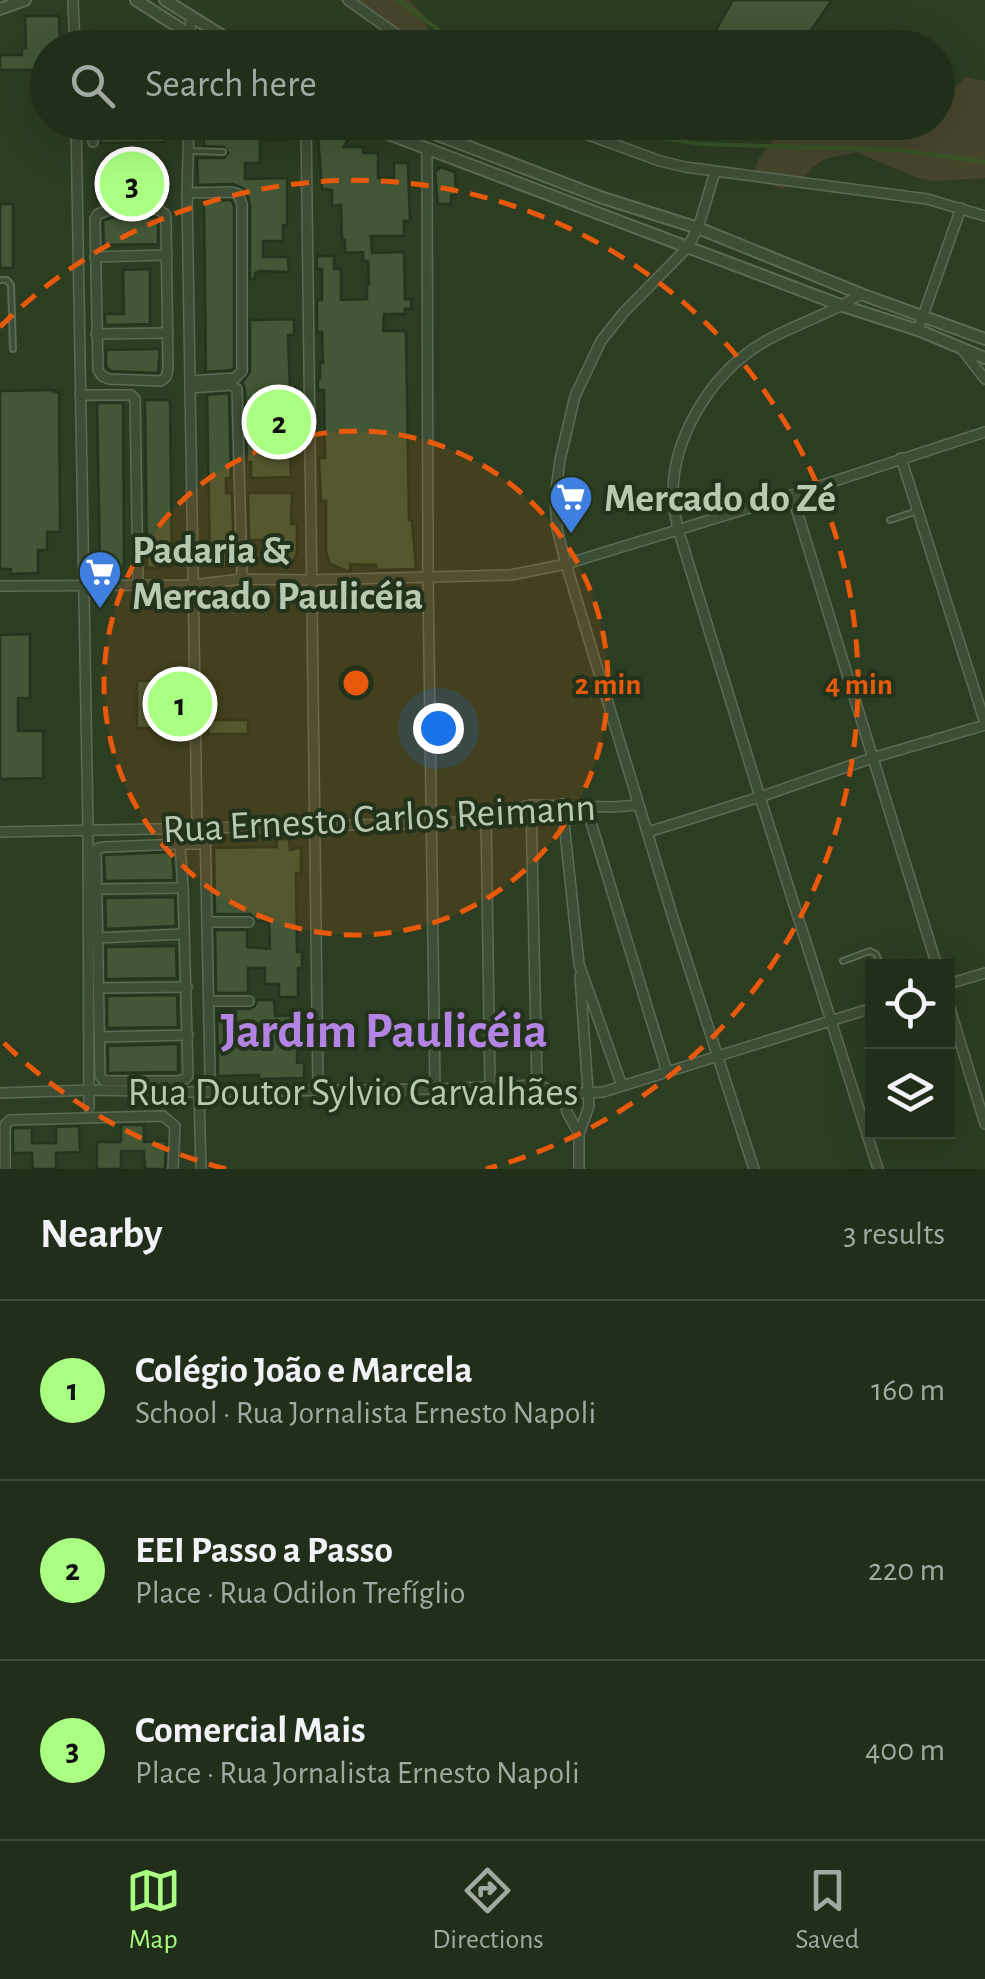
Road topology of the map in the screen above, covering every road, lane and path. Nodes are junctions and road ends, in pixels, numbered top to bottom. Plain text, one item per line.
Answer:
1 (25, 0) edge
2 (72, 0) edge
3 (136, 0) edge
4 (165, 0) edge
5 (348, 0) edge
6 (0, 8) edge
7 (190, 16) junction
8 (74, 30) edge
9 (183, 30) edge
10 (189, 30) edge
11 (213, 30) edge
12 (390, 30) edge
13 (76, 140) edge
14 (189, 140) edge
15 (306, 140) edge
16 (401, 140) edge
17 (447, 140) edge
18 (602, 140) edge
19 (426, 150) junction
20 (189, 151) junction
21 (223, 152) dead end
22 (716, 172) junction
23 (187, 193) junction
24 (961, 208) junction
25 (985, 216) edge
26 (698, 228) junction
27 (688, 248) junction
28 (167, 256) junction
29 (95, 257) junction
30 (0, 280) edge
31 (861, 294) junction
32 (79, 298) junction
33 (95, 298) junction
34 (843, 306) junction
35 (923, 316) junction
36 (918, 330) junction
37 (168, 332) junction
38 (96, 334) junction
39 (985, 339) edge
40 (960, 348) junction
41 (13, 349) dead end
42 (985, 358) edge
43 (985, 379) edge
44 (190, 384) junction
45 (80, 395) junction
46 (985, 432) edge
47 (901, 458) junction
48 (792, 495) junction
49 (917, 511) junction
50 (890, 520) dead end
51 (678, 529) junction
52 (566, 564) junction
53 (428, 577) junction
54 (242, 579) junction
55 (310, 580) junction
56 (138, 584) junction
57 (192, 585) junction
58 (0, 586) edge
59 (82, 586) junction
60 (985, 724) edge
61 (872, 758) junction
62 (760, 797) junction
63 (562, 804) junction
64 (531, 805) junction
65 (638, 805) junction
66 (586, 806) junction
67 (486, 814) junction
68 (432, 824) junction
69 (201, 826) junction
70 (316, 826) junction
71 (88, 830) junction
72 (0, 832) edge
73 (648, 832) junction
74 (180, 844) junction
75 (206, 844) junction
76 (184, 888) junction
77 (98, 889) junction
78 (208, 922) junction
79 (249, 922) dead end
80 (184, 934) junction
81 (94, 938) junction
82 (878, 959) edge
83 (934, 959) edge
84 (842, 961) dead end
85 (579, 964) junction
86 (985, 973) edge
87 (955, 982) edge
88 (186, 987) junction
89 (99, 988) junction
90 (249, 1001) dead end
91 (209, 1002) junction
92 (865, 1010) edge
93 (832, 1022) junction
94 (955, 1025) edge
95 (188, 1035) junction
96 (100, 1037) junction
97 (719, 1056) junction
98 (667, 1072) junction
99 (210, 1074) dead end
100 (537, 1085) junction
101 (490, 1086) junction
102 (622, 1086) junction
103 (435, 1089) junction
104 (90, 1090) junction
105 (318, 1090) junction
106 (199, 1092) junction
107 (0, 1093) edge
108 (563, 1094) junction
109 (587, 1094) junction
110 (89, 1114) junction
111 (985, 1124) edge
112 (579, 1134) junction
113 (5, 1169) edge
114 (173, 1169) edge
115 (200, 1169) edge
116 (579, 1169) edge
117 (754, 1169) edge
118 (878, 1169) edge

1 - 6 street
2 - 8 street
3 - 9 street
4 - 7 street
5 - 12 street
7 - 10 street
7 - 11 street
13 - 32 street
14 - 20 street
15 - 55 street
16 - 19 street
17 - 26 street
18 - 22 street
19 - 27 street
19 - 53 street
20 - 21 lane
20 - 23 street
22 - 24 street
22 - 26 street
23 - 44 street
23 - 44 street
24 - 25 street
24 - 35 street
26 - 27 street
26 - 31 street
27 - 34 street
27 - 52 street
28 - 29 street
28 - 29 street
28 - 37 street
29 - 33 street
30 - 41 lane
31 - 34 street
31 - 35 street
32 - 33 street
32 - 45 street
33 - 38 street
34 - 36 street
34 - 51 street
35 - 36 street
35 - 39 street
36 - 40 street
37 - 38 street
37 - 38 street
40 - 42 street
40 - 43 street
44 - 54 street
44 - 57 street
45 - 56 street
45 - 59 street
46 - 47 street
47 - 48 street
47 - 49 street
48 - 51 street
48 - 61 street
49 - 50 lane
49 - 60 street
51 - 52 street
51 - 62 street
52 - 53 street
52 - 65 street
53 - 55 street
53 - 68 street
54 - 55 street
54 - 57 street
55 - 70 street
56 - 57 street
56 - 59 street
57 - 69 street
58 - 59 street
59 - 71 street
60 - 61 street, Rua Ernesto Carlos Reimann
61 - 62 street, Rua Ernesto Carlos Reimann
61 - 83 street
62 - 73 street, Rua Ernesto Carlos Reimann
62 - 93 street
63 - 64 street, Rua Ernesto Carlos Reimann
63 - 66 street, Rua Ernesto Carlos Reimann
63 - 85 street
64 - 67 street, Rua Ernesto Carlos Reimann
64 - 100 street
65 - 66 street, Rua Ernesto Carlos Reimann
65 - 73 street
66 - 98 street
67 - 68 street, Rua Ernesto Carlos Reimann
67 - 101 street
68 - 70 street, Rua Ernesto Carlos Reimann
68 - 103 street
69 - 70 street, Rua Ernesto Carlos Reimann
69 - 71 street, Rua Ernesto Carlos Reimann
69 - 75 street
70 - 105 street
71 - 72 street, Rua Ernesto Carlos Reimann
71 - 81 street
73 - 97 street
74 - 75 street
74 - 76 street
74 - 77 street
75 - 78 street
76 - 77 street
76 - 80 street
77 - 81 street
78 - 79 street
78 - 91 street
80 - 81 street
80 - 88 street
81 - 89 street
81 - 104 street
82 - 84 lane
85 - 102 street
85 - 109 street
86 - 87 street
88 - 89 street
88 - 95 street
89 - 96 street
90 - 91 street
91 - 99 street
92 - 93 street, Rua Doutor Sylvio Carvalhães
93 - 97 street, Rua Doutor Sylvio Carvalhães
93 - 118 street
94 - 111 street
95 - 96 street
95 - 96 street
97 - 98 street, Rua Doutor Sylvio Carvalhães
97 - 117 street
98 - 102 street, Rua Doutor Sylvio Carvalhães
100 - 101 street, Rua Doutor Sylvio Carvalhães
100 - 108 street, Rua Doutor Sylvio Carvalhães
101 - 103 street, Rua Doutor Sylvio Carvalhães
102 - 109 street, Rua Doutor Sylvio Carvalhães
103 - 105 street, Rua Doutor Sylvio Carvalhães
104 - 106 street, Rua Doutor Sylvio Carvalhães
104 - 107 street, Rua Doutor Sylvio Carvalhães
104 - 110 street
105 - 106 street, Rua Doutor Sylvio Carvalhães
106 - 115 street
108 - 109 street, Rua Doutor Sylvio Carvalhães
108 - 112 street
109 - 112 street
110 - 113 street
110 - 114 street
112 - 116 street

